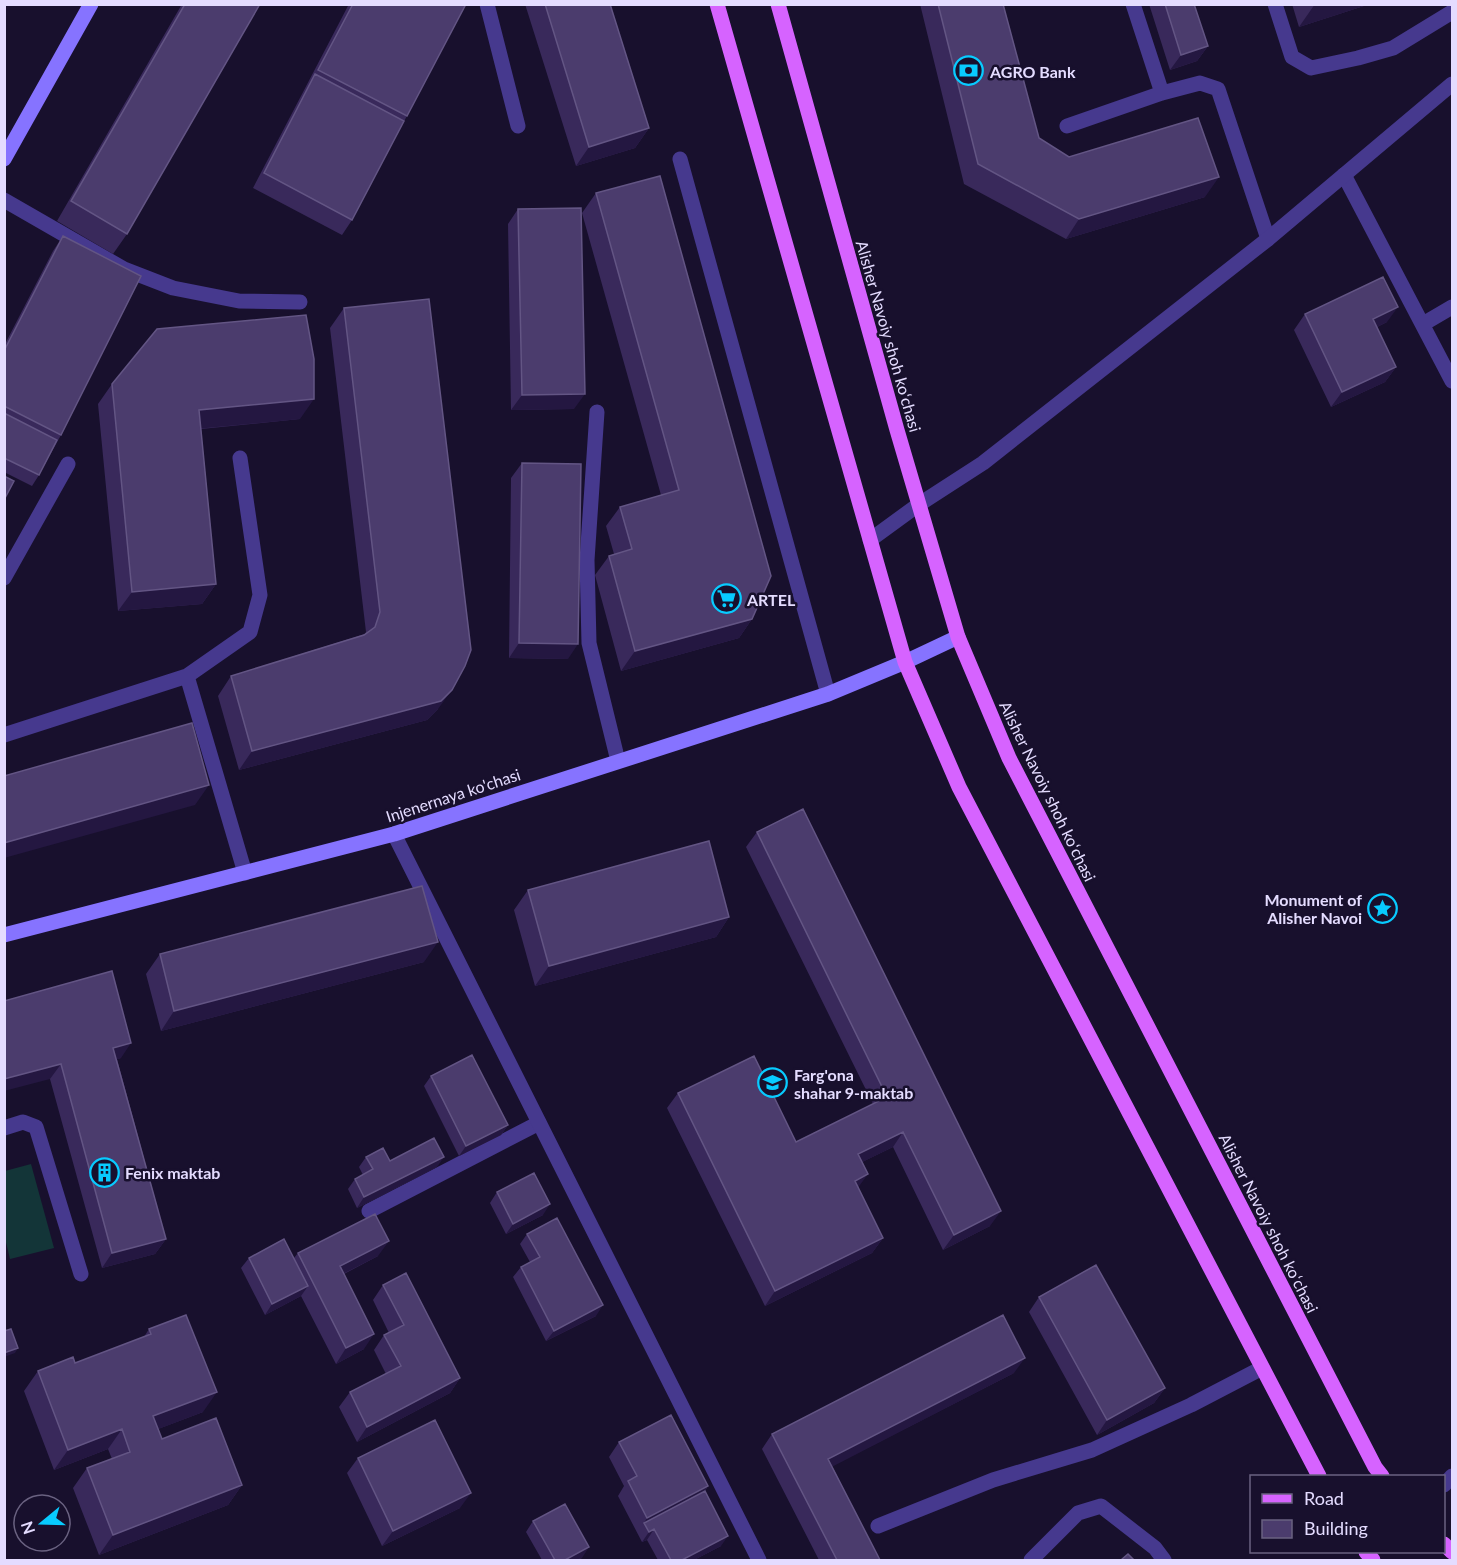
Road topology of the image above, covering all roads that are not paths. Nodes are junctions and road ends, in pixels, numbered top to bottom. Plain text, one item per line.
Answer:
1 (91, 4) edge
2 (487, 4) edge
3 (717, 4) edge
4 (778, 4) edge
5 (1133, 4) edge
6 (1275, 4) edge
7 (1452, 12) edge
8 (1452, 84) edge
9 (1162, 93) junction
10 (518, 126) dead end
11 (1067, 126) dead end
12 (4, 159) edge
13 (680, 159) dead end
14 (1344, 175) junction
15 (4, 200) edge
16 (1268, 239) junction
17 (300, 302) dead end
18 (1452, 307) edge
19 (1423, 324) junction
20 (1452, 381) edge
21 (597, 412) dead end
22 (240, 458) dead end
23 (68, 464) dead end
24 (918, 505) junction
25 (870, 540) junction
26 (4, 578) edge
27 (957, 638) junction
28 (905, 662) junction
29 (187, 676) junction
30 (828, 694) junction
31 (4, 735) edge
32 (618, 761) junction
33 (394, 834) junction
34 (245, 873) junction
35 (4, 935) edge
36 (539, 1123) junction
37 (4, 1128) edge
38 (369, 1211) edge
39 (81, 1274) dead end
40 (1262, 1368) junction
41 (1318, 1475) edge
42 (1381, 1475) edge
43 (878, 1526) dead end
44 (759, 1560) edge
45 (1031, 1560) edge
46 (1164, 1560) edge

1 - 12 street
2 - 10 street
3 - 25 main road
4 - 24 main road, Alisher Navoiy shoh koʻchasi
5 - 9 street
6 - 7 street
8 - 14 street
9 - 11 street
9 - 16 street
13 - 30 street
14 - 16 street
14 - 19 street
15 - 17 street
16 - 24 street
18 - 19 street
19 - 20 street
21 - 32 street
22 - 29 street
23 - 26 street
24 - 25 street
24 - 27 main road, Alisher Navoiy shoh koʻchasi
25 - 28 main road
27 - 28 street, Injenernaya ko'chasi
27 - 42 main road, Alisher Navoiy shoh koʻchasi
28 - 30 street, Injenernaya ko'chasi
28 - 40 main road
29 - 31 street
29 - 34 street
30 - 32 street, Injenernaya ko'chasi
32 - 33 street, Injenernaya ko'chasi
33 - 34 street, Injenernaya ko'chasi
33 - 36 street
34 - 35 street, Injenernaya ko'chasi
36 - 38 street
36 - 44 street
37 - 39 street
40 - 41 main road
40 - 43 street
45 - 46 street

